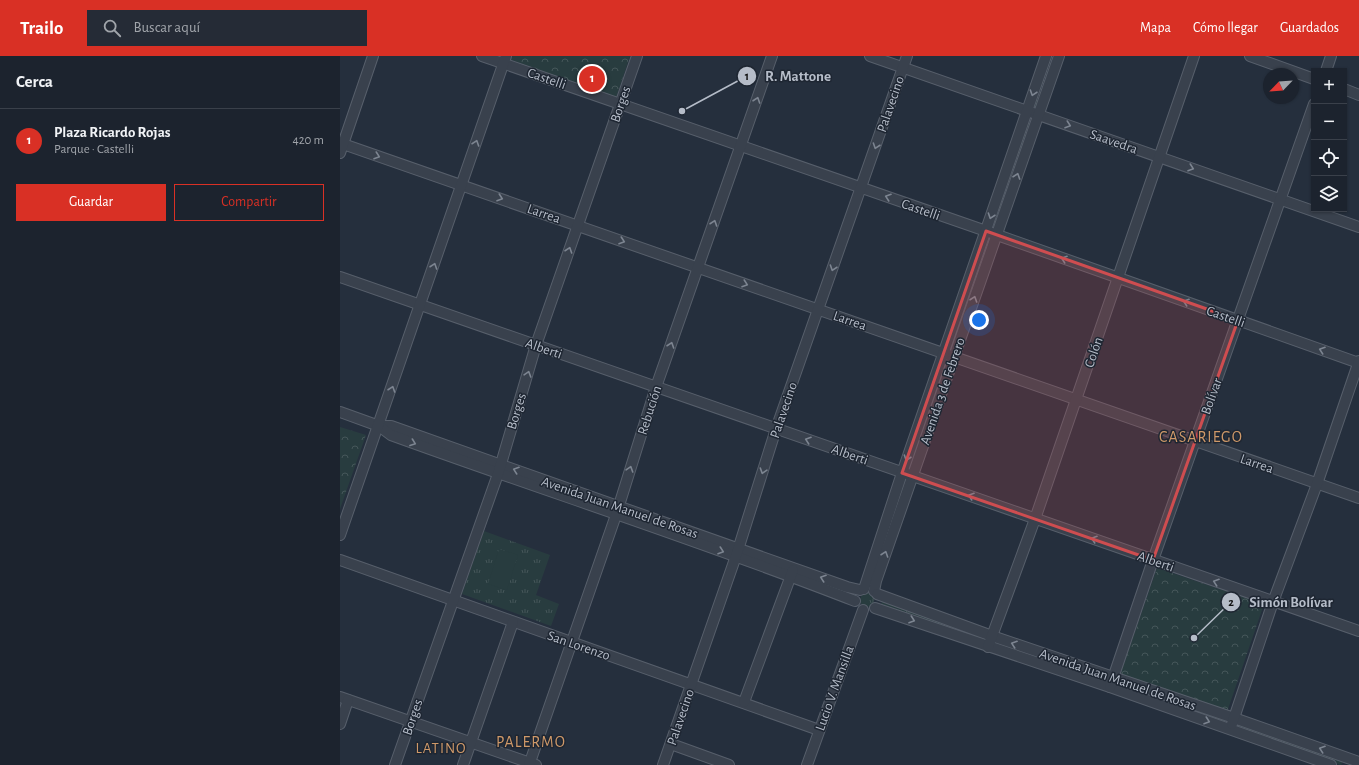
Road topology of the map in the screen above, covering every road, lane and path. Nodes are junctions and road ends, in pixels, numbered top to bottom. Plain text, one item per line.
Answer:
1 (374, 56) edge
2 (482, 56) edge
3 (637, 56) edge
4 (772, 56) edge
5 (870, 56) edge
6 (907, 56) edge
7 (1046, 56) edge
8 (1059, 56) edge
9 (1194, 56) edge
10 (1250, 56) edge
11 (1331, 56) edge
12 (505, 60) edge
13 (903, 68) junction
14 (1327, 68) edge
15 (1311, 78) edge
16 (1347, 91) edge
17 (1359, 95) edge
18 (620, 104) junction
19 (1026, 111) junction
20 (1311, 112) edge
21 (1038, 115) junction
22 (741, 146) junction
23 (341, 147) edge
24 (1160, 157) junction
25 (462, 185) junction
26 (861, 188) junction
27 (1280, 199) junction
28 (578, 225) junction
29 (1359, 227) edge
30 (986, 231) junction
31 (996, 235) junction
32 (698, 268) junction
33 (340, 277) edge
34 (1118, 278) junction
35 (421, 305) junction
36 (818, 310) junction
37 (1238, 320) junction
38 (536, 345) junction
39 (944, 353) junction
40 (954, 357) junction
41 (1359, 362) edge
42 (656, 387) junction
43 (1076, 400) junction
44 (340, 412) edge
45 (379, 426) junction
46 (776, 429) junction
47 (1195, 441) junction
48 (499, 469) junction
49 (907, 474) junction
50 (1317, 484) junction
51 (1359, 498) edge
52 (617, 510) junction
53 (1035, 519) junction
54 (340, 535) edge
55 (737, 552) junction
56 (340, 560) edge
57 (1153, 560) junction
58 (792, 572) junction
59 (862, 590) junction
60 (876, 593) junction
61 (452, 601) junction
62 (855, 601) junction
63 (1273, 602) junction
64 (874, 608) junction
65 (862, 610) junction
66 (513, 622) junction
67 (1359, 631) edge
68 (992, 636) junction
69 (572, 642) junction
70 (988, 647) junction
71 (1111, 683) junction
72 (691, 684) junction
73 (344, 698) edge
74 (744, 702) junction
75 (1234, 718) junction
76 (410, 721) junction
77 (340, 724) edge
78 (1230, 729) junction
79 (819, 730) junction
80 (470, 742) junction
81 (671, 744) junction
82 (1357, 760) edge
83 (532, 764) edge
84 (395, 765) edge
85 (463, 765) edge
86 (663, 765) edge
87 (729, 765) edge
88 (807, 765) edge
89 (1331, 765) edge

1 - 23 street
2 - 12 street, Castelli
3 - 18 street, Borges
22 -> 4 street, Rebución
5 - 13 street, Saavedra
6 - 13 street, Palavecino
7 -> 19 street, Avenida 3 de Febrero
8 - 21 street, Avenida 3 de Febrero
9 - 24 street, Colón
10 - 15 street
11 - 14 street
12 - 18 street, Castelli
25 -> 12 street
13 - 19 street, Saavedra
13 -> 26 street, Palavecino
16 - 17 street
18 - 22 street, Castelli
18 - 28 street, Borges
19 - 21 street, Saavedra
19 -> 30 street, Avenida 3 de Febrero
20 - 27 street, Bolívar
21 -> 24 street, Saavedra
31 -> 21 street, Avenida 3 de Febrero
22 - 26 street, Castelli
32 -> 22 street, Rebución
23 -> 25 street, Larrea
24 -> 27 street, Saavedra
24 - 34 street, Colón
25 -> 28 street, Larrea
35 -> 25 street
30 -> 26 street, Castelli
26 -> 36 street, Palavecino
27 - 29 street, Saavedra
27 - 37 street, Bolívar
28 -> 32 street, Larrea
38 -> 28 street, Borges
30 - 31 street, Castelli
30 - 39 street, Avenida 3 de Febrero
34 -> 31 street, Castelli
40 -> 31 street, Avenida 3 de Febrero
32 -> 36 street, Larrea
42 -> 32 street, Rebución
33 - 35 street, Alberti
37 -> 34 street, Castelli
34 - 43 street, Colón
35 - 38 street, Alberti
45 -> 35 street
36 - 39 street, Larrea
36 - 46 street, Palavecino
41 -> 37 street, Castelli
37 - 47 street, Bolívar
38 - 42 street, Alberti
48 -> 38 street, Borges
39 - 40 street, Larrea
39 -> 49 street, Avenida 3 de Febrero
40 - 43 street, Larrea
40 - 49 street, Avenida 3 de Febrero
41 - 50 street
42 - 46 street, Alberti
52 -> 42 street, Rebución
43 - 47 street, Larrea
43 - 53 street, Colón
44 - 45 street, Avenida Juan Manuel de Rosas
45 - 48 street, Avenida Juan Manuel de Rosas
45 - 54 street
49 -> 46 street, Alberti
46 -> 55 street, Palavecino
47 - 50 street, Larrea
47 - 57 street, Bolívar
48 - 52 street, Avenida Juan Manuel de Rosas
48 - 61 street, Borges
53 -> 49 street, Alberti
49 - 59 street, Avenida 3 de Febrero
60 -> 49 street, Avenida 3 de Febrero
50 - 51 street, Larrea
50 - 63 street
52 - 55 street, Avenida Juan Manuel de Rosas
52 - 69 street, Rebución
57 -> 53 street, Alberti
53 - 68 street, Colón
55 - 58 street, Avenida Juan Manuel de Rosas
55 - 72 street, Palavecino
56 - 61 street, San Lorenzo
63 -> 57 street, Alberti
57 - 71 street, Bolívar
59 -> 58 street, Avenida Juan Manuel de Rosas
58 - 62 street, Avenida Juan Manuel de Rosas
58 - 74 street
59 - 60 street
59 - 62 street
60 - 64 street
60 - 68 street, Avenida Juan Manuel de Rosas
61 - 66 street, San Lorenzo
61 - 76 street, Borges
62 - 65 street
63 - 67 street, Alberti
63 - 75 street
64 - 65 street
64 -> 70 street, Avenida Juan Manuel de Rosas
65 - 79 street, Lucio V. Mansilla
66 - 69 street, San Lorenzo
66 - 80 street
68 - 70 street, Colón
71 -> 68 street, Avenida Juan Manuel de Rosas
69 - 72 street, San Lorenzo
69 - 83 street, Rebución
70 - 71 street, Avenida Juan Manuel de Rosas
71 - 75 street, Avenida Juan Manuel de Rosas
71 -> 78 street, Avenida Juan Manuel de Rosas
72 - 74 street, San Lorenzo
72 - 81 street, Palavecino
73 - 76 street
73 - 77 street
74 - 79 street, San Lorenzo
75 - 78 street
82 -> 75 street, Avenida Juan Manuel de Rosas
76 - 80 street
76 - 84 street, Borges
78 - 89 street, Avenida Juan Manuel de Rosas
79 - 88 street, Lucio V. Mansilla
80 - 83 street
80 - 85 street
81 - 86 street, Palavecino
81 - 87 street

